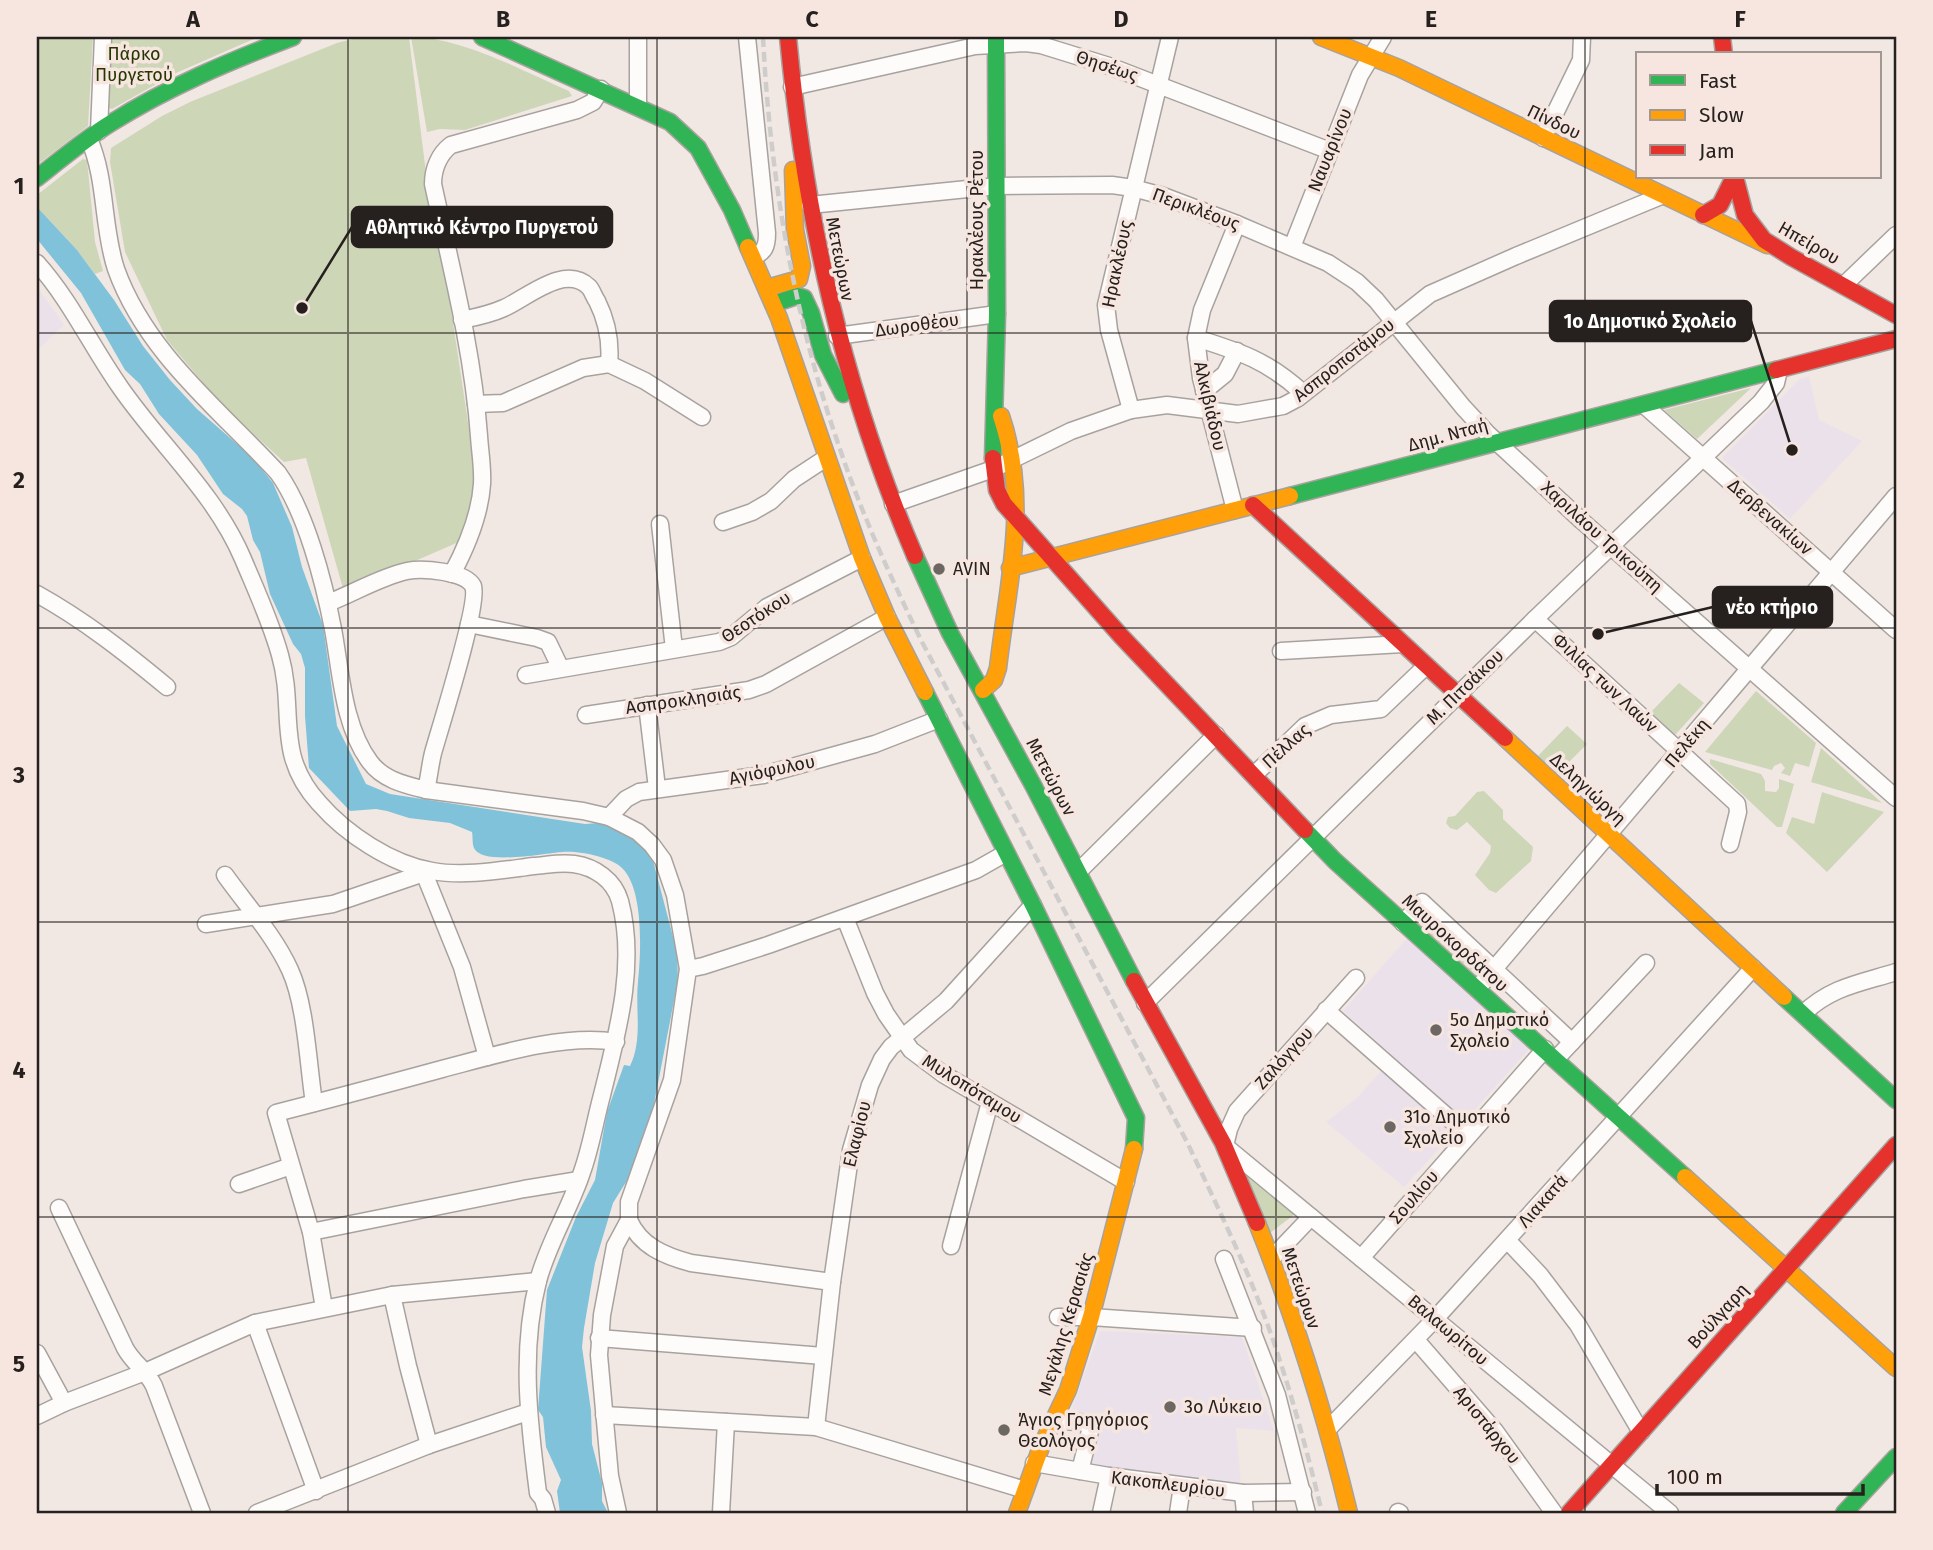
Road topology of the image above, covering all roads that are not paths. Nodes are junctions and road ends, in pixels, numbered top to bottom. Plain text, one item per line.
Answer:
1 (103, 37) edge
2 (293, 37) edge
3 (482, 37) edge
4 (638, 37) edge
5 (747, 37) edge
6 (788, 37) edge
7 (1171, 37) edge
8 (1321, 37) edge
9 (1383, 37) edge
10 (1582, 37) edge
11 (996, 40) edge
12 (1372, 56) junction
13 (1159, 84) junction
14 (601, 89) junction
15 (793, 92) junction
16 (638, 106) junction
17 (94, 135) junction
18 (1544, 138) junction
19 (1330, 151) junction
20 (37, 178) edge
21 (1734, 178) edge
22 (1735, 178) edge
23 (997, 186) junction
24 (1133, 188) junction
25 (1661, 196) junction
26 (810, 205) junction
27 (1703, 215) junction
28 (1237, 224) junction
29 (1896, 235) edge
30 (1769, 246) junction
31 (1292, 247) junction
32 (753, 257) junction
33 (37, 263) edge
34 (1844, 285) junction
35 (766, 288) junction
36 (774, 304) junction
37 (997, 314) junction
38 (1896, 315) edge
39 (462, 320) junction
40 (1394, 321) junction
41 (837, 337) junction
42 (1196, 338) junction
43 (1896, 339) edge
44 (1237, 351) junction
45 (609, 364) junction
46 (1779, 370) junction
47 (1205, 391) junction
48 (1303, 393) junction
49 (995, 403) junction
50 (477, 404) junction
51 (1643, 405) junction
52 (1131, 410) junction
53 (1210, 411) junction
54 (702, 417) dead end
55 (865, 426) junction
56 (1497, 442) junction
57 (1702, 457) junction
58 (826, 458) junction
59 (1013, 459) junction
60 (993, 469) junction
61 (1896, 496) edge
62 (893, 504) junction
63 (1253, 505) junction
64 (1235, 510) junction
65 (1016, 518) junction
66 (723, 522) dead end
67 (660, 524) dead end
68 (1610, 546) junction
69 (862, 558) junction
70 (1051, 558) junction
71 (1010, 568) junction
72 (1832, 572) junction
73 (452, 574) junction
74 (37, 594) edge
75 (328, 603) junction
76 (887, 617) junction
77 (1535, 619) junction
78 (469, 624) junction
79 (1896, 630) edge
80 (1403, 643) junction
81 (674, 649) junction
82 (1281, 651) dead end
83 (1426, 666) junction
84 (561, 667) junction
85 (1751, 667) junction
86 (526, 675) dead end
87 (167, 687) dead end
88 (983, 690) junction
89 (1458, 695) junction
90 (647, 705) junction
91 (586, 715) dead end
92 (939, 719) junction
93 (1216, 736) junction
94 (1679, 751) junction
95 (1254, 775) junction
96 (657, 788) junction
97 (426, 790) junction
98 (1896, 798) edge
99 (609, 817) junction
100 (1609, 834) junction
101 (1312, 838) junction
102 (1730, 844) dead end
103 (1006, 853) junction
104 (425, 871) junction
105 (1079, 871) junction
106 (225, 875) dead end
107 (1033, 905) junction
108 (256, 917) junction
109 (845, 918) junction
110 (1403, 923) junction
111 (206, 924) dead end
112 (1646, 963) dead end
113 (1494, 968) junction
114 (1753, 968) junction
115 (688, 969) junction
116 (1896, 972) edge
117 (1356, 978) dead end
118 (1477, 989) junction
119 (1145, 1003) junction
120 (1326, 1010) junction
121 (1803, 1014) junction
122 (903, 1039) junction
123 (615, 1042) junction
124 (1572, 1042) junction
125 (1551, 1054) junction
126 (487, 1057) junction
127 (1896, 1100) edge
128 (990, 1101) junction
129 (314, 1103) junction
130 (1619, 1116) junction
131 (1468, 1135) junction
132 (1896, 1145) edge
133 (1225, 1146) junction
134 (291, 1166) junction
135 (579, 1180) junction
136 (1126, 1182) junction
137 (239, 1184) dead end
138 (59, 1208) dead end
139 (1311, 1217) junction
140 (629, 1220) junction
141 (311, 1232) junction
142 (1507, 1240) junction
143 (951, 1246) dead end
144 (1272, 1258) junction
145 (1361, 1258) junction
146 (1224, 1259) dead end
147 (1786, 1269) junction
148 (538, 1281) junction
149 (832, 1282) junction
150 (393, 1295) junction
151 (324, 1308) junction
152 (1058, 1317) dead end
153 (1091, 1317) junction
154 (1435, 1319) junction
155 (255, 1323) junction
156 (1253, 1328) junction
157 (599, 1338) junction
158 (1416, 1340) junction
159 (37, 1353) edge
160 (824, 1356) junction
161 (1896, 1368) edge
162 (145, 1372) junction
163 (64, 1403) junction
164 (528, 1412) junction
165 (604, 1415) junction
166 (37, 1416) edge
167 (1055, 1420) junction
168 (726, 1422) junction
169 (816, 1427) junction
170 (1328, 1429) junction
171 (1641, 1432) junction
172 (429, 1446) junction
173 (1896, 1457) edge
174 (1034, 1463) junction
175 (1612, 1465) junction
176 (1080, 1471) junction
177 (1109, 1476) junction
178 (1182, 1486) junction
179 (1025, 1490) junction
180 (316, 1491) junction
181 (1303, 1492) junction
182 (1243, 1493) junction
183 (297, 1506) edge
184 (202, 1513) edge
185 (257, 1513) edge
186 (547, 1513) edge
187 (618, 1513) edge
188 (721, 1513) edge
189 (1017, 1513) edge
190 (1101, 1513) edge
191 (1178, 1513) edge
192 (1245, 1513) edge
193 (1307, 1513) edge
194 (1349, 1513) edge
195 (1554, 1513) edge
196 (1569, 1513) edge
197 (1670, 1513) edge
198 (1844, 1513) edge

1 - 17 street
2 - 17 street
3 - 14 street, Μεγάλης Κερασιάς
4 - 16 street
5 - 32 street
6 - 15 street, Μετεώρων
7 - 13 street, Ηρακλέους
8 - 12 street, Πίνδου
9 - 12 street, Ναυαρίνου
10 - 18 street
11 - 13 street, Θησέως
11 - 15 street, Θησέως
11 - 23 street, Ηρακλέους Ρέτου
12 - 18 street, Πίνδου
12 - 19 street, Ναυαρίνου
13 - 19 street, Θησέως
13 - 24 street, Ηρακλέους
14 - 16 street, Μεγάλης Κερασιάς
14 - 39 street
15 - 26 street, Μετεώρων
15 - 35 street
16 - 32 street, Μεγάλης Κερασιάς
17 - 20 street
17 - 75 street
18 - 25 street, Πίνδου
19 - 31 street, Ναυαρίνου
21 - 27 street
22 - 30 street, Ηπείρου
23 - 24 street, Περικλέους
23 - 26 street, Περικλέους
23 - 37 street, Ηρακλέους Ρέτου
24 - 28 street, Περικλέους
24 - 52 street, Ηρακλέους
25 - 27 street, Πίνδου
25 - 40 street, Ασπροποτάμου
26 - 41 street, Μετεώρων
27 - 30 street, Πίνδου
28 - 31 street, Περικλέους
28 - 42 street, Αλκιβιάδου
29 - 34 street
30 - 34 street, Ηπείρου
31 - 40 street, Περικλέους
32 - 35 street, Μεγάλης Κερασιάς
33 - 104 street
34 - 38 street, Ηπείρου
35 - 36 street, Μεγάλης Κερασιάς
36 - 55 street
36 - 58 street, Μεγάλης Κερασιάς
37 - 41 street, Δωροθέου
37 - 49 street, Ηρακλέους Ρέτου
39 - 45 street
39 - 50 street
40 - 48 street, Ασπροποτάμου
40 - 56 street, Περικλέους
41 - 55 street, Μετεώρων
42 - 44 street
42 - 47 street, Αλκιβιάδου
43 - 46 street, Δημ. Νταή
44 - 47 street
44 - 48 street
45 - 50 street
45 - 54 street
46 - 51 street, Δημ. Νταή
46 - 57 street, Μ. Πιτσάκου
47 - 53 street, Αλκιβιάδου
48 - 53 street, Ασπροποτάμου
49 - 59 street
49 - 60 street, Μαυροκορδάτου
50 - 73 street
51 - 56 street, Δημ. Νταή
51 - 57 street, Δερβενακίων
52 - 53 street, Ασπροποτάμου
52 - 59 street, Ασπροποτάμου
53 - 64 street, Αλκιβιάδου
55 - 62 street, Μετεώρων
56 - 63 street, Δημ. Νταή
56 - 68 street, Χαριλάου Τρικούπη
57 - 68 street, Μ. Πιτσάκου
57 - 72 street, Δερβενακίων
58 - 66 street
58 - 69 street, Μεγάλης Κερασιάς
59 - 60 street, Ασπροποτάμου
59 - 65 street
60 - 62 street, Ασπροποτάμου
60 - 65 street, Μαυροκορδάτου
61 - 72 street, Πελέκη
62 - 88 street, Μετεώρων
63 - 64 street, Δημ. Νταή
63 - 80 street, Δεληγιώργη
64 - 70 street, Δημ. Νταή
65 - 70 street, Μαυροκορδάτου
65 - 71 street
67 - 81 street
68 - 77 street, Μ. Πιτσάκου
68 - 85 street, Χαριλάου Τρικούπη
69 - 76 street, Μεγάλης Κερασιάς
69 - 81 street, Θεοτόκου
70 - 71 street, Δημ. Νταή
70 - 93 street, Μαυροκορδάτου
71 - 88 street
72 - 79 street, Δερβενακίων
72 - 85 street, Πελέκη
73 - 75 street
73 - 78 street
74 - 87 street
75 - 97 street
76 - 90 street, Ασπροκλησιάς
76 - 92 street, Μεγάλης Κερασιάς
77 - 89 street, Μ. Πιτσάκου
77 - 94 street, Φιλίας των Λαών
78 - 84 street
78 - 97 street
80 - 82 street
80 - 83 street, Δεληγιώργη
81 - 84 street, Θεοτόκου
83 - 89 street, Δεληγιώργη
83 - 95 street, Πέλλας
84 - 86 street, Θεοτόκου
85 - 94 street, Πελέκη
85 - 98 street, Χαριλάου Τρικούπη
88 - 105 street, Μετεώρων
89 - 100 street, Δεληγιώργη
89 - 101 street, Μ. Πιτσάκου
90 - 91 street, Ασπροκλησιάς
90 - 96 street
92 - 96 street, Αγιόφυλου
92 - 103 street, Μεγάλης Κερασιάς
93 - 95 street, Μαυροκορδάτου
93 - 105 street
94 - 100 street, Πελέκη
94 - 102 street, Φιλίας των Λαών
95 - 101 street, Μαυροκορδάτου
96 - 99 street, Αγιόφυλου
97 - 99 street
99 - 115 street
100 - 113 street, Πελέκη
100 - 114 street, Δεληγιώργη
101 - 110 street, Μαυροκορδάτου
101 - 119 street, Μ. Πιτσάκου
103 - 107 street, Μεγάλης Κερασιάς
103 - 109 street
104 - 108 street
104 - 123 street
104 - 126 street
105 - 119 street, Μετεώρων
106 - 108 street
107 - 122 street, Ελαφίου
107 - 136 street, Μεγάλης Κερασιάς
108 - 111 street
108 - 129 street
109 - 115 street
109 - 122 street, Μυλοπόταμου
110 - 113 street
110 - 118 street, Μαυροκορδάτου
112 - 124 street, Σουλίου
113 - 118 street, Πελέκη
113 - 124 street
114 - 121 street, Δεληγιώργη
114 - 130 street, Λιακατά
115 - 140 street
116 - 121 street
117 - 120 street, Ζαλόγγου
118 - 125 street, Μαυροκορδάτου
119 - 133 street, Μετεώρων
120 - 131 street
120 - 133 street, Ζαλόγγου
121 - 127 street, Δεληγιώργη
122 - 128 street, Μυλοπόταμου
122 - 149 street, Ελαφίου
123 - 126 street
123 - 135 street
124 - 125 street, Σουλίου
125 - 130 street, Μαυροκορδάτου
125 - 131 street, Σουλίου
126 - 129 street
128 - 136 street, Μυλοπόταμου
128 - 143 street
129 - 134 street
130 - 142 street, Λιακατά
130 - 147 street, Μαυροκορδάτου
131 - 145 street, Σουλίου
132 - 147 street, Βούλγαρη
133 - 139 street, Βαλαωρίτου
133 - 144 street, Μετεώρων
134 - 137 street
134 - 141 street
135 - 141 street
135 - 148 street
136 - 153 street, Μεγάλης Κερασιάς
138 - 162 street
139 - 144 street
139 - 145 street, Βαλαωρίτου
140 - 149 street
140 - 157 street
141 - 151 street
142 - 154 street, Λιακατά
142 - 171 street
144 - 170 street, Μετεώρων
145 - 154 street, Βαλαωρίτου
146 - 156 street
147 - 161 street, Μαυροκορδάτου
147 - 171 street, Βούλγαρη
148 - 150 street
148 - 164 street
149 - 160 street, Ελαφίου
150 - 151 street
150 - 172 street
151 - 155 street
152 - 153 street
153 - 156 street
153 - 167 street, Μεγάλης Κερασιάς
154 - 158 street, Λιακατά
154 - 175 street, Βαλαωρίτου
155 - 162 street
155 - 180 street
156 - 181 street
157 - 160 street
157 - 165 street
158 - 170 street, Λιακατά
158 - 195 street, Αριστάρχου
159 - 163 street
160 - 169 street, Ελαφίου
162 - 163 street
162 - 184 street
163 - 166 street
164 - 172 street
164 - 186 street
165 - 168 street
165 - 187 street
167 - 174 street, Μεγάλης Κερασιάς
167 - 176 street
168 - 169 street
168 - 188 street
169 - 179 street
170 - 194 street, Μετεώρων
171 - 175 street, Βούλγαρη
172 - 180 street
173 - 198 street
174 - 176 street, Κακοπλευρίου
174 - 179 street, Μεγάλης Κερασιάς
175 - 196 street, Βούλγαρη
175 - 197 street, Βαλαωρίτου
176 - 177 street, Κακοπλευρίου
177 - 178 street, Κακοπλευρίου
177 - 190 street
178 - 182 street, Κακοπλευρίου
178 - 191 street
179 - 189 street, Μεγάλης Κερασιάς
180 - 183 street
181 - 182 street, Κακοπλευρίου
181 - 193 street
182 - 192 street
183 - 185 street

